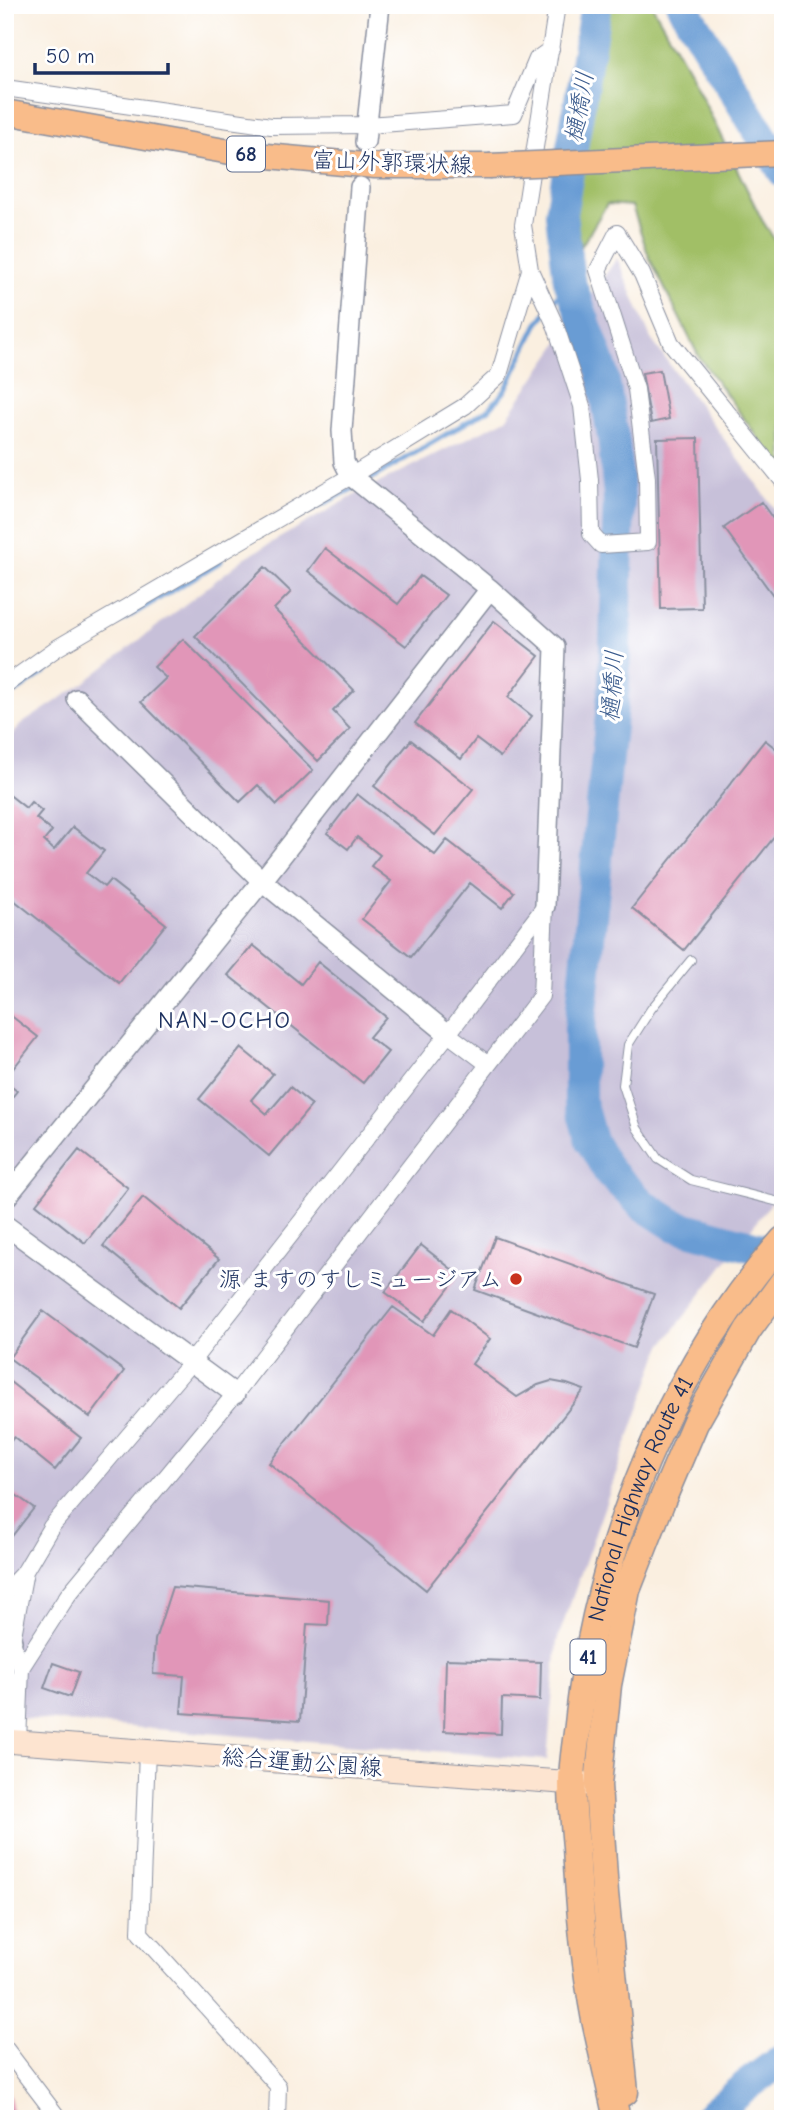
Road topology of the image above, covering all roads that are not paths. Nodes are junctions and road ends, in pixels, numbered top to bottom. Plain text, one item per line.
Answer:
1 (380, 5) edge
2 (557, 5) edge
3 (551, 49) junction
4 (5, 88) edge
5 (5, 112) edge
6 (366, 134) junction
7 (783, 153) edge
8 (360, 187) dead end
9 (530, 270) junction
10 (351, 476) junction
11 (783, 481) edge
12 (490, 589) junction
13 (5, 684) edge
14 (77, 699) dead end
15 (262, 881) junction
16 (545, 906) junction
17 (691, 960) dead end
18 (448, 1034) junction
19 (488, 1064) junction
20 (5, 1199) edge
21 (783, 1203) edge
22 (5, 1225) edge
23 (783, 1240) edge
24 (783, 1282) edge
25 (192, 1361) junction
26 (235, 1394) junction
27 (24, 1571) junction
28 (5, 1592) edge
29 (8, 1638) edge
30 (21, 1668) junction
31 (12, 1741) edge
32 (147, 1751) junction
33 (572, 1782) junction
34 (598, 1785) junction
35 (5, 2048) edge
36 (59, 2119) edge
37 (277, 2119) edge
38 (617, 2119) edge
39 (628, 2119) edge

1 - 6 street
2 - 3 street
3 - 6 street
3 - 9 street
4 - 6 street
5 - 7 main road, 富山外郭環状線 / 68, bridge
8 - 10 street
9 - 10 street
9 - 11 street
10 - 12 street
10 - 13 street
12 - 15 street
12 - 16 street
14 - 15 street
15 - 18 street
15 - 20 street
16 - 18 street
16 - 19 street
17 - 21 lane
18 - 19 street
18 - 25 street
19 - 26 street
22 - 25 street
23 - 33 highway, National Highway Route 41 / 41
24 - 34 highway, National Highway Route 41 / 41
25 - 26 street
25 - 27 street
26 - 30 street
27 - 28 street
27 - 29 street
29 - 30 street
30 - 31 street
31 - 32 main road, 総合運動公園線
32 - 33 main road, 総合運動公園線
32 - 37 street
33 - 34 main road, 総合運動公園線
33 - 38 highway, National Highway Route 41 / 41
34 - 39 highway, National Highway Route 41 / 41
35 - 36 street

